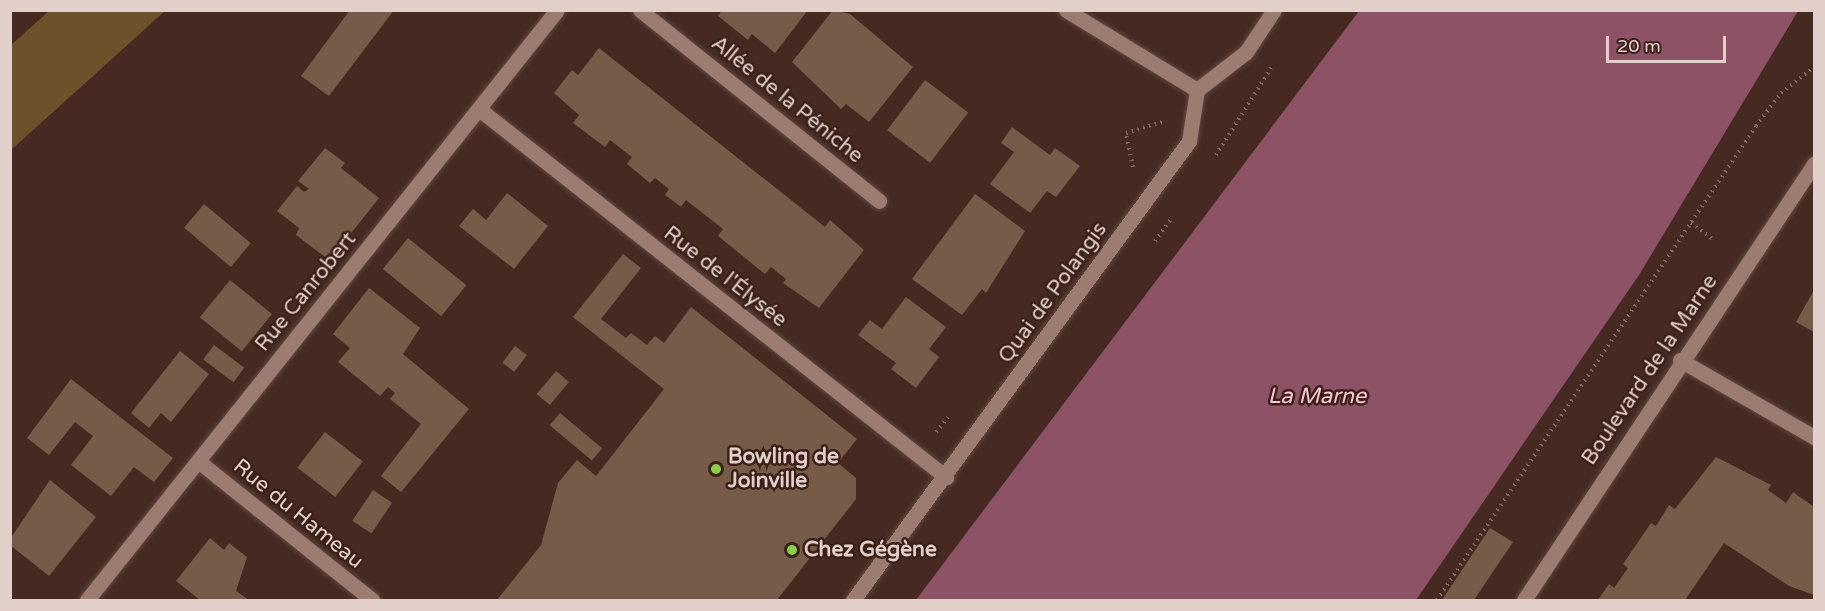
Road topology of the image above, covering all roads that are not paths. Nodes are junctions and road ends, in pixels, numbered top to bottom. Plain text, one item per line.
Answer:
1 (557, 10) edge
2 (640, 10) edge
3 (1066, 10) edge
4 (1274, 10) edge
5 (1197, 90) junction
6 (479, 109) junction
7 (1815, 164) edge
8 (879, 201) dead end
9 (1680, 360) junction
10 (1815, 437) edge
11 (198, 461) junction
12 (946, 477) junction
13 (87, 600) edge
14 (372, 600) edge
15 (852, 600) edge
16 (1524, 600) edge

1 - 6 street, Rue Canrobert
2 - 8 street, Allée de la Péniche
3 - 5 street
4 - 5 street
5 - 12 street, Quai de Polangis
6 - 11 street, Rue Canrobert
6 - 12 street, Rue de l'Élysée
7 - 9 street, Boulevard de la Marne
9 - 10 street
9 - 16 street, Boulevard de la Marne
11 - 13 street, Rue Canrobert
11 - 14 street, Rue du Hameau
12 - 15 street, Quai de Polangis

